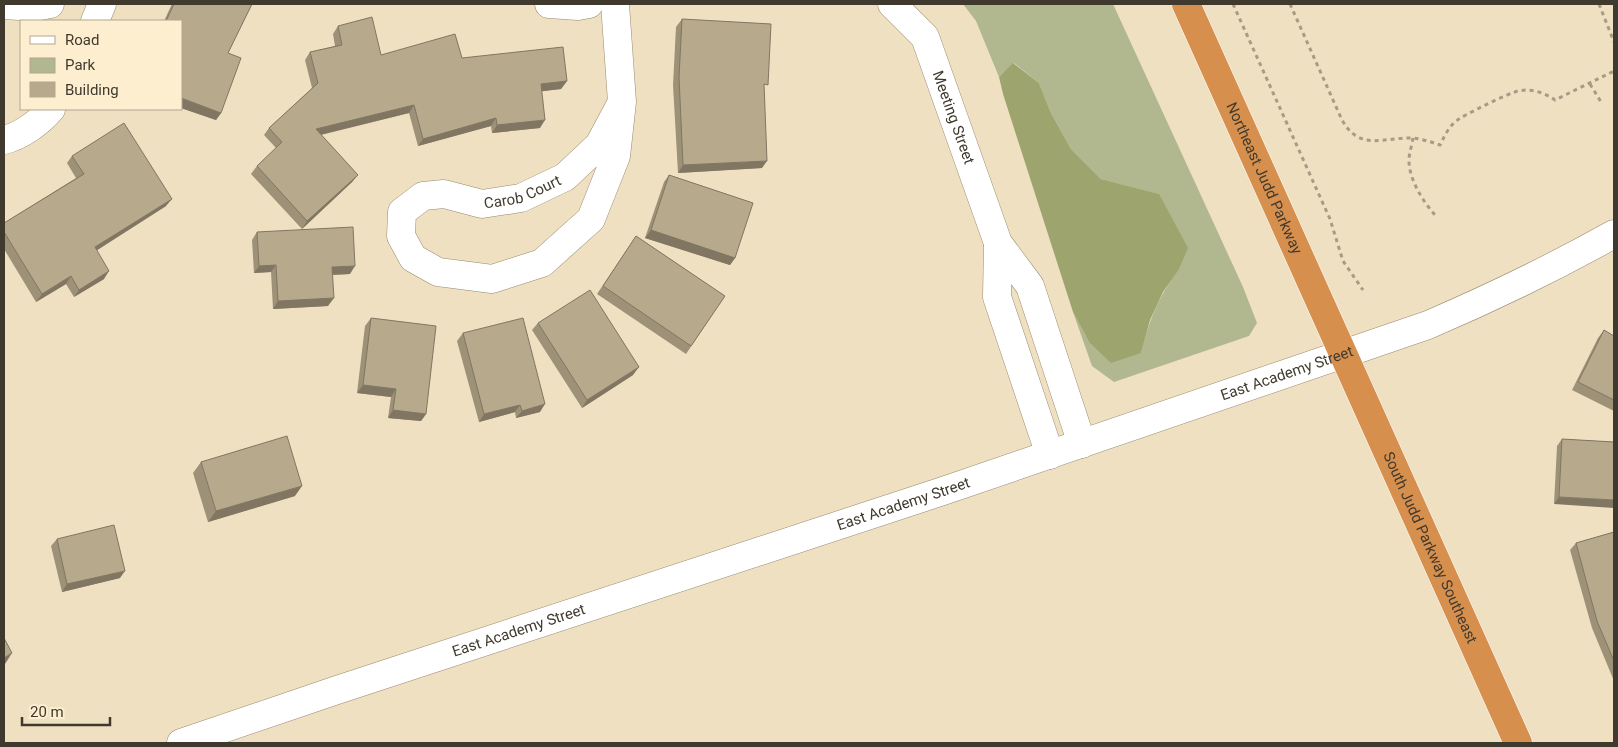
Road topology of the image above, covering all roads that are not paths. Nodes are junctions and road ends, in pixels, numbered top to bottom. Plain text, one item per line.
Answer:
1 (50, 4) edge
2 (102, 4) edge
3 (549, 4) edge
4 (589, 4) edge
5 (615, 4) edge
6 (892, 4) edge
7 (1186, 4) edge
8 (4, 5) edge
9 (95, 20) edge
10 (622, 102) junction
11 (50, 110) edge
12 (4, 140) edge
13 (1614, 234) edge
14 (998, 244) junction
15 (1344, 353) junction
16 (1082, 444) junction
17 (1050, 455) junction
18 (181, 743) edge
19 (1518, 743) edge

1 - 8 street
2 - 9 street
3 - 4 street
5 - 10 street, Carob Court
6 - 14 street, Meeting Street
7 - 15 highway, Northeast Judd Parkway
10 - 10 street, Carob Court
11 - 12 street
13 - 15 street, East Academy Street
14 - 16 street, Meeting Street
14 - 17 street, Meeting Street
15 - 16 street, East Academy Street
15 - 19 highway, South Judd Parkway Southeast
16 - 17 street, East Academy Street
17 - 18 street, East Academy Street

